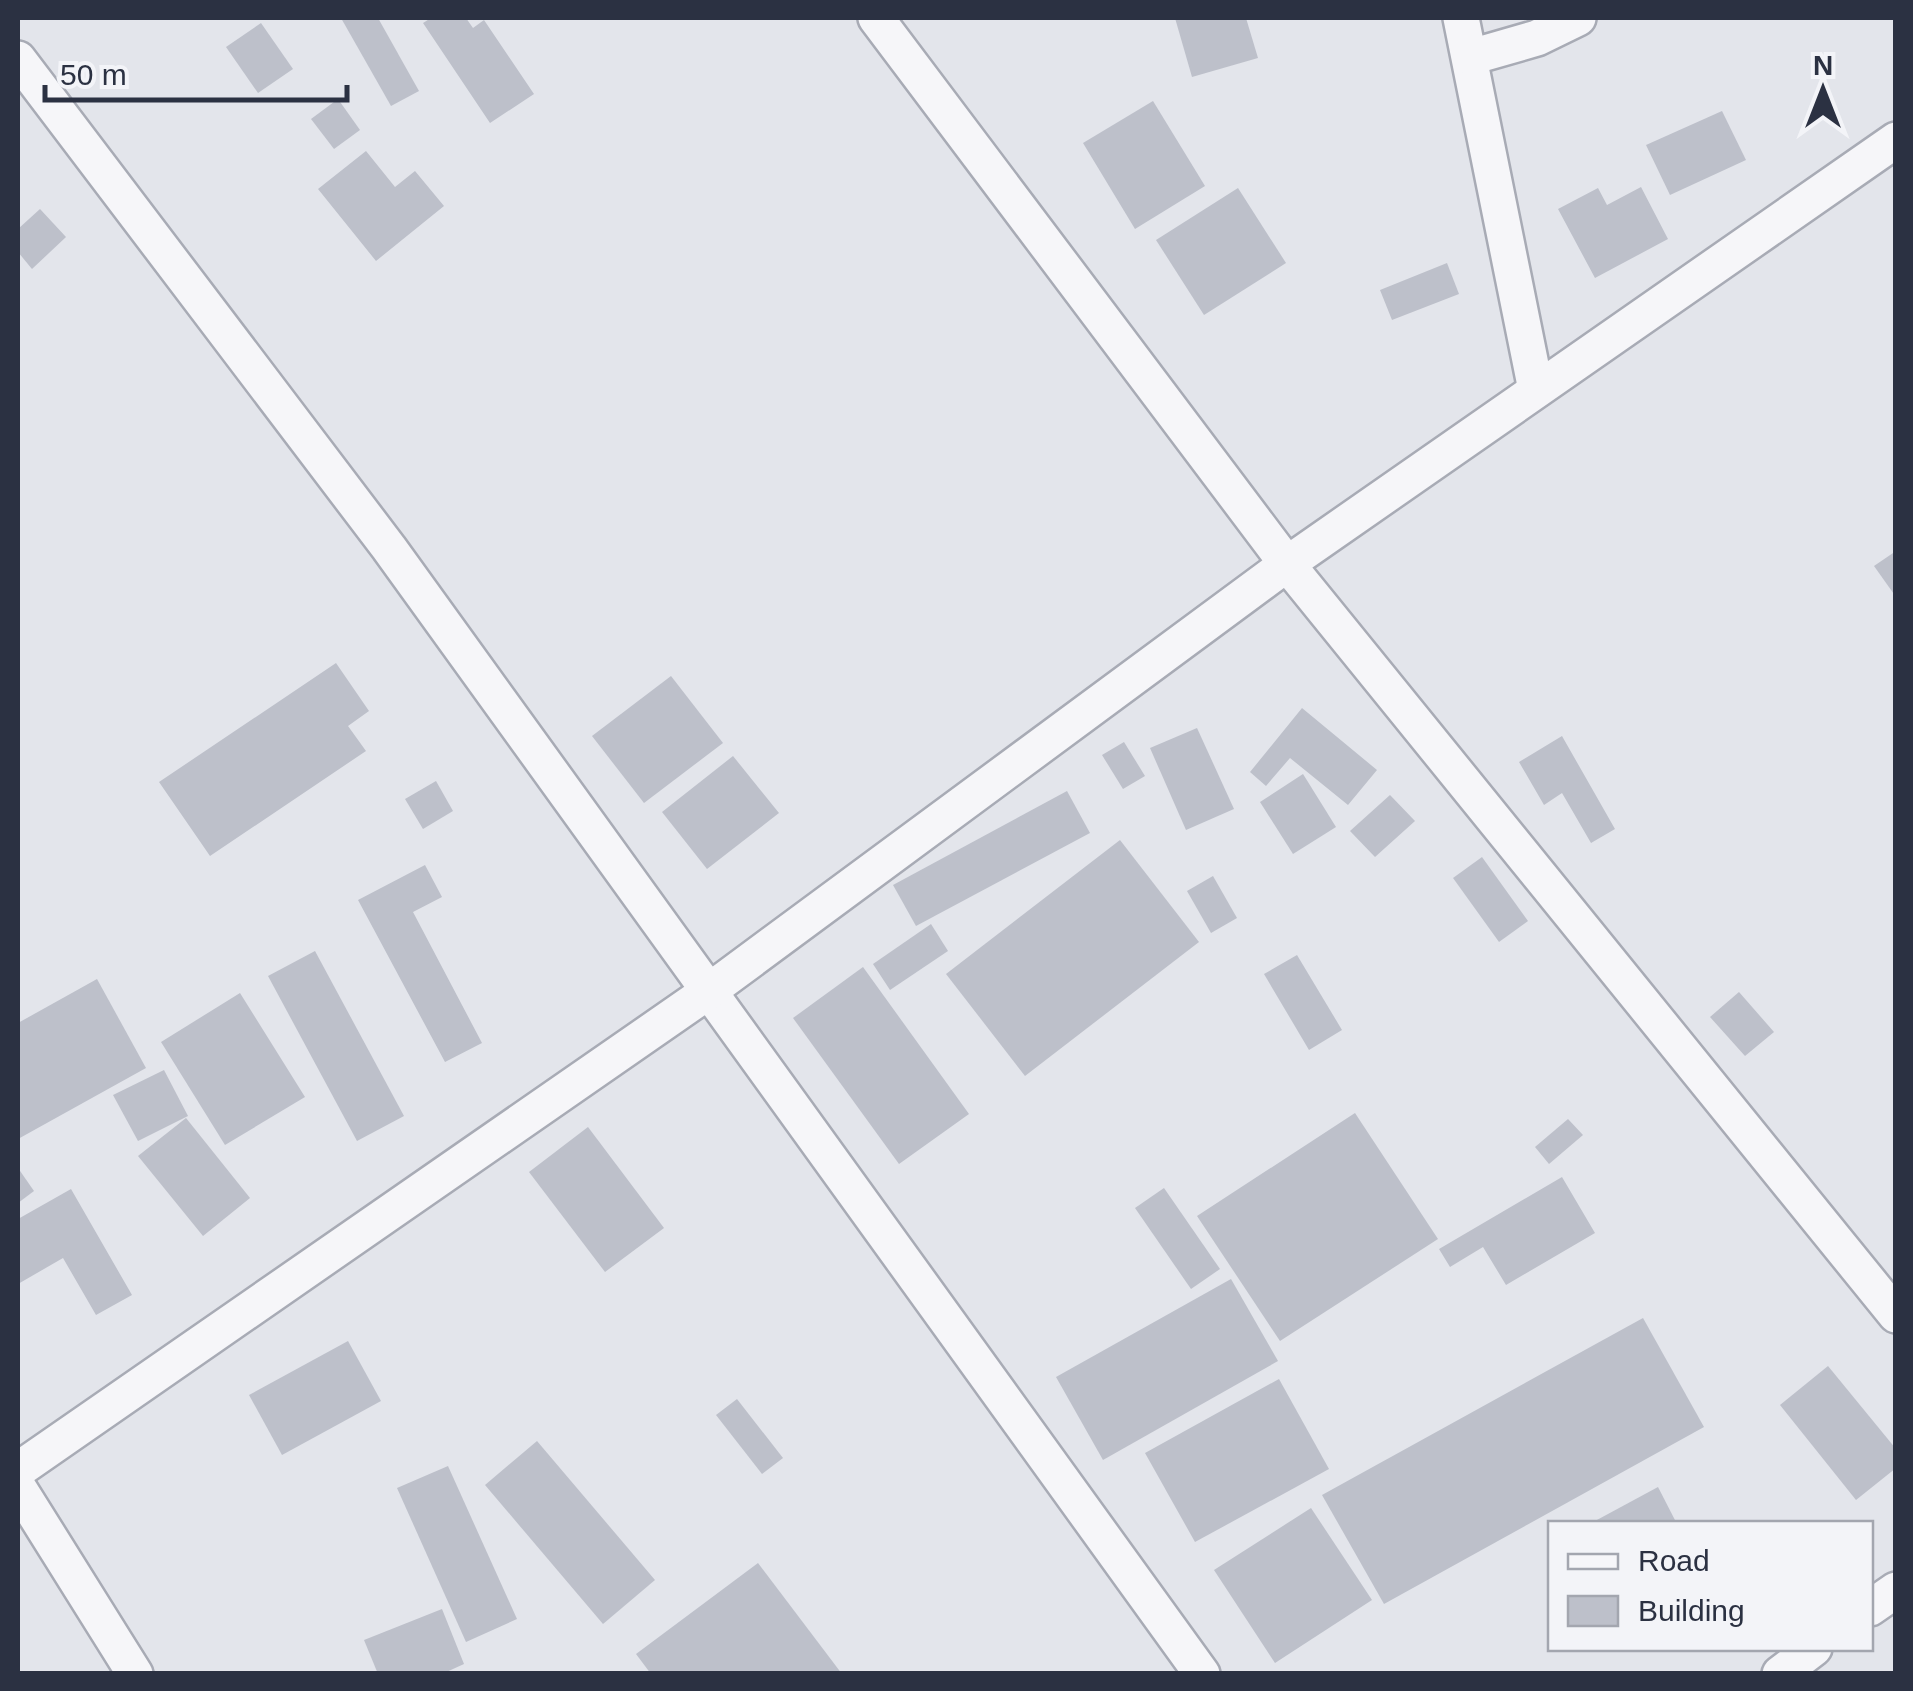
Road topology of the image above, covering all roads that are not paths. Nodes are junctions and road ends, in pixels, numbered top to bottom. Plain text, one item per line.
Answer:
1 (876, 18) edge
2 (1461, 18) edge
3 (1578, 18) edge
4 (1470, 57) junction
5 (18, 58) edge
6 (1896, 140) edge
7 (1536, 390) junction
8 (1286, 564) junction
9 (709, 991) junction
10 (1896, 1315) edge
11 (18, 1470) edge
12 (18, 1487) edge
13 (1896, 1590) edge
14 (1873, 1606) edge
15 (1810, 1651) edge
16 (135, 1674) edge
17 (1202, 1674) edge
18 (1780, 1674) edge

1 - 8 street
2 - 4 street
3 - 4 street
4 - 7 street
5 - 9 street
6 - 7 street
7 - 8 street
8 - 9 street
8 - 10 street
9 - 11 street
9 - 17 street
12 - 16 street
13 - 14 street
15 - 18 street

